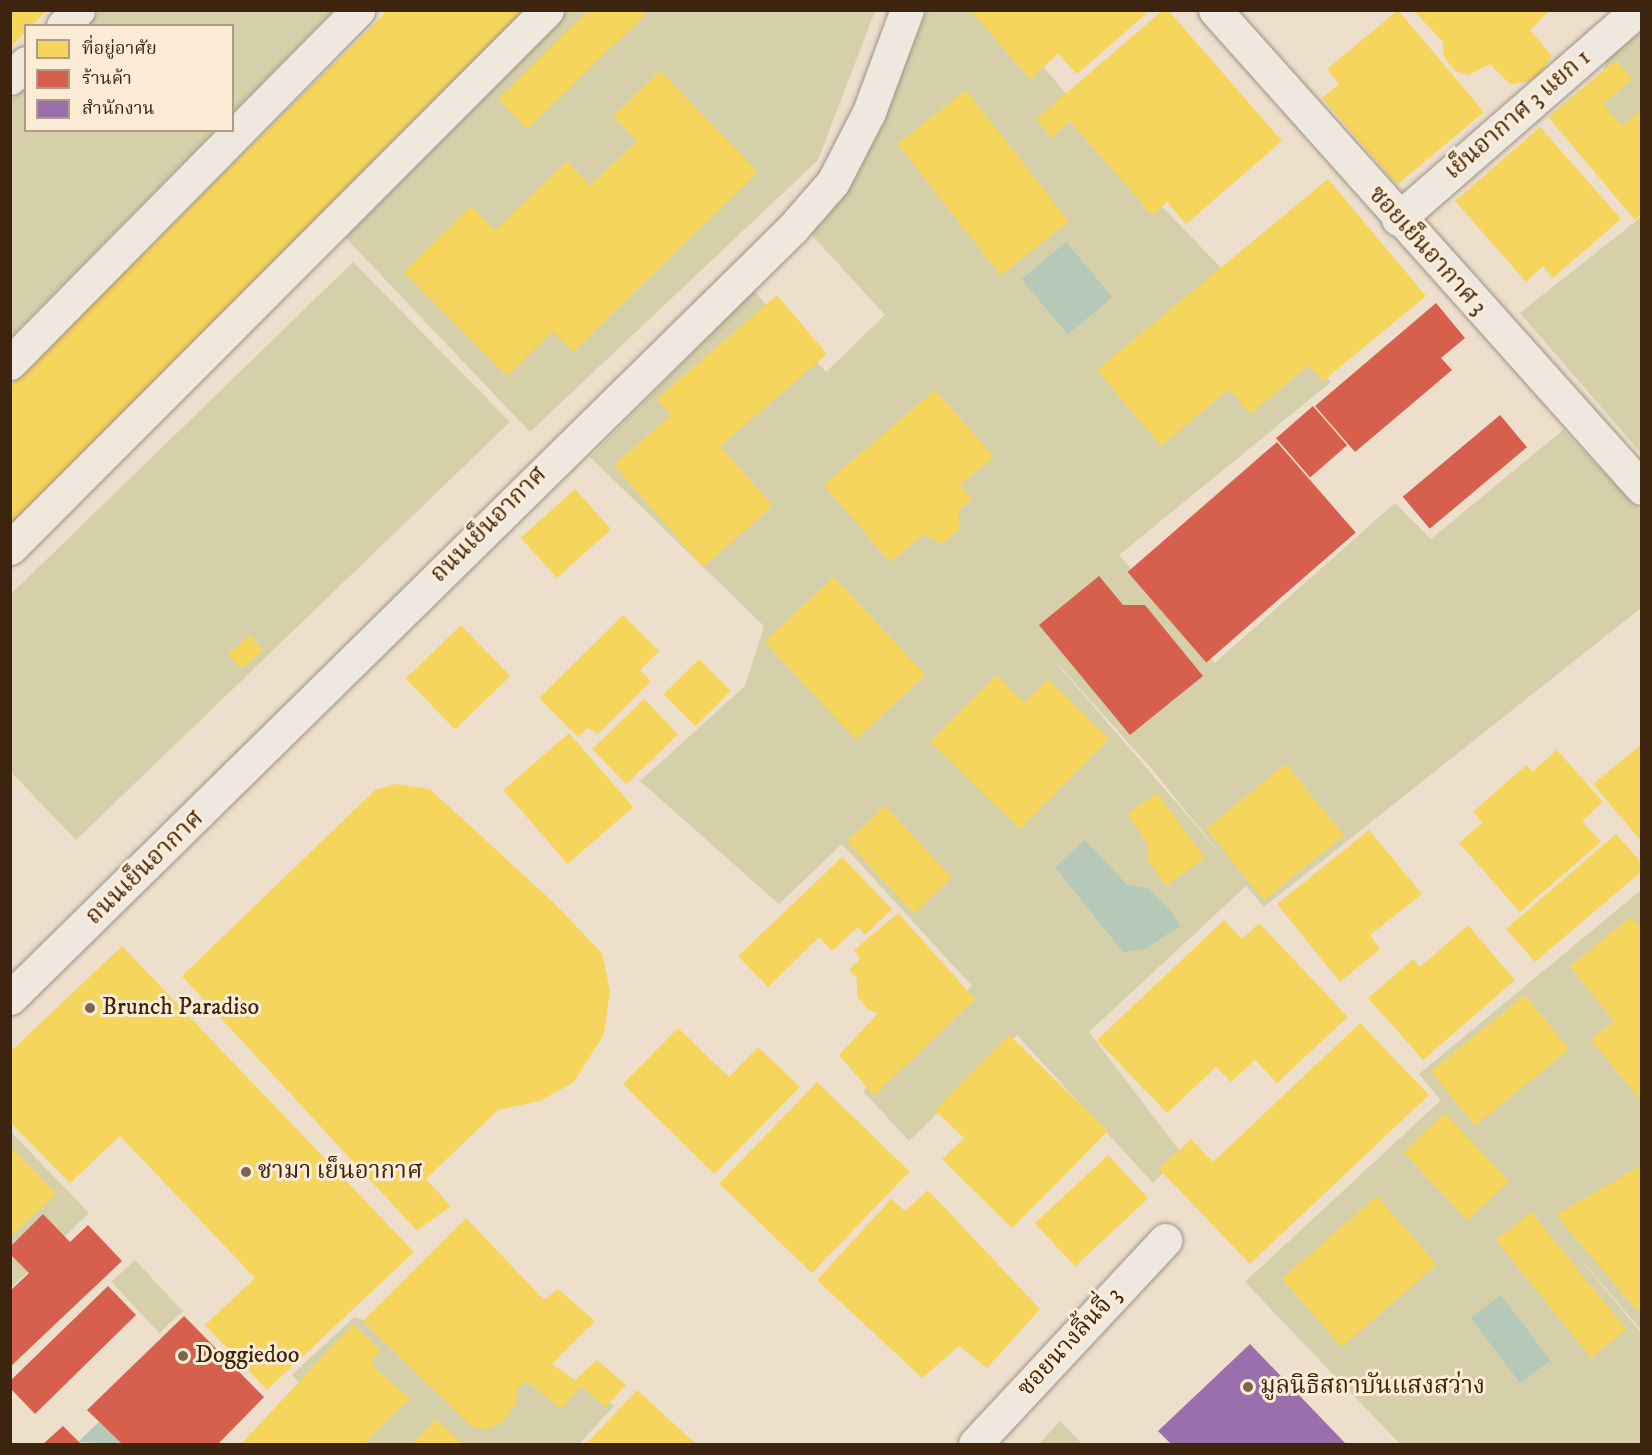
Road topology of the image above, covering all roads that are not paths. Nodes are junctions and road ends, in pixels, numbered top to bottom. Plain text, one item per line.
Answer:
1 (78, 10) edge
2 (358, 10) edge
3 (547, 10) edge
4 (907, 10) edge
5 (1215, 10) edge
6 (1638, 10) edge
7 (65, 24) edge
8 (24, 65) edge
9 (10, 78) edge
10 (1398, 219) junction
11 (10, 363) edge
12 (1641, 488) edge
13 (10, 549) edge
14 (10, 998) edge
15 (1165, 1240) dead end
16 (975, 1444) edge

1 - 7 street
2 - 11 street
3 - 13 street
4 - 14 street, ถนนเย็นอากาศ
5 - 10 street, ซอยเย็นอากาศ 3
6 - 10 street, เย็นอากาศ 3 แยก 1
8 - 9 street
10 - 12 street, ซอยเย็นอากาศ 3
15 - 16 street, ซอยนางลิ้นจี่ 3

